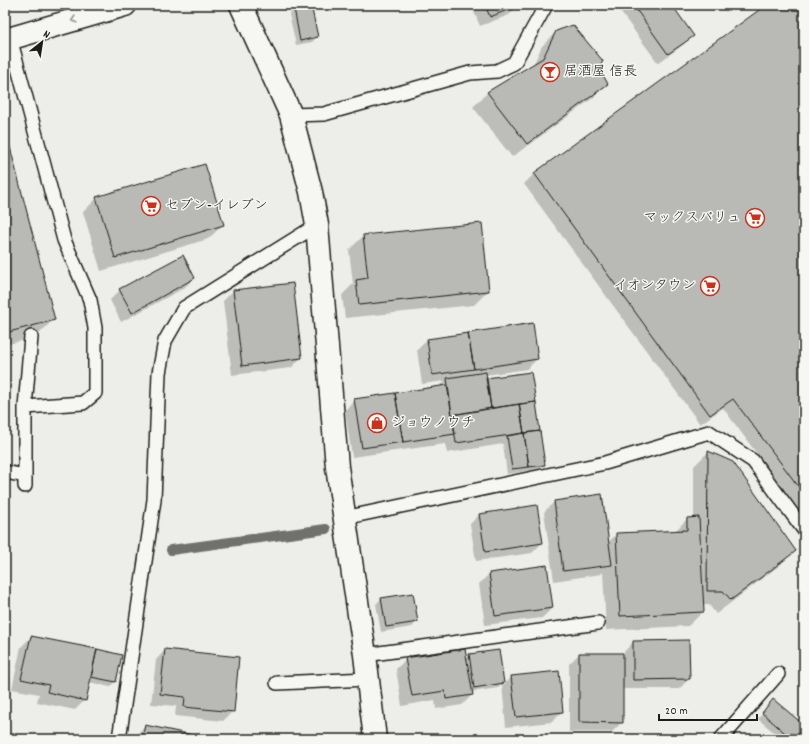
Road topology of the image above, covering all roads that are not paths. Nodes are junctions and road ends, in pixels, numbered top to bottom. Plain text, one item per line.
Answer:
1 (125, 5) edge
2 (241, 5) edge
3 (546, 5) edge
4 (8, 39) edge
5 (291, 116) junction
6 (316, 225) junction
7 (31, 337) dead end
8 (25, 407) junction
9 (5, 472) edge
10 (344, 518) junction
11 (804, 530) edge
12 (598, 623) dead end
13 (365, 654) junction
14 (778, 674) dead end
15 (368, 679) junction
16 (277, 683) dead end
17 (120, 739) edge
18 (375, 739) edge
19 (721, 739) edge

1 -> 4 main road
2 - 5 main road
3 - 5 lane
4 - 8 lane
5 - 6 main road
6 - 10 main road
6 - 17 lane
7 - 8 lane
8 - 9 lane
10 - 11 lane
10 - 13 main road
12 - 13 lane
13 - 15 main road
14 - 19 lane
15 - 16 lane
15 - 18 main road

